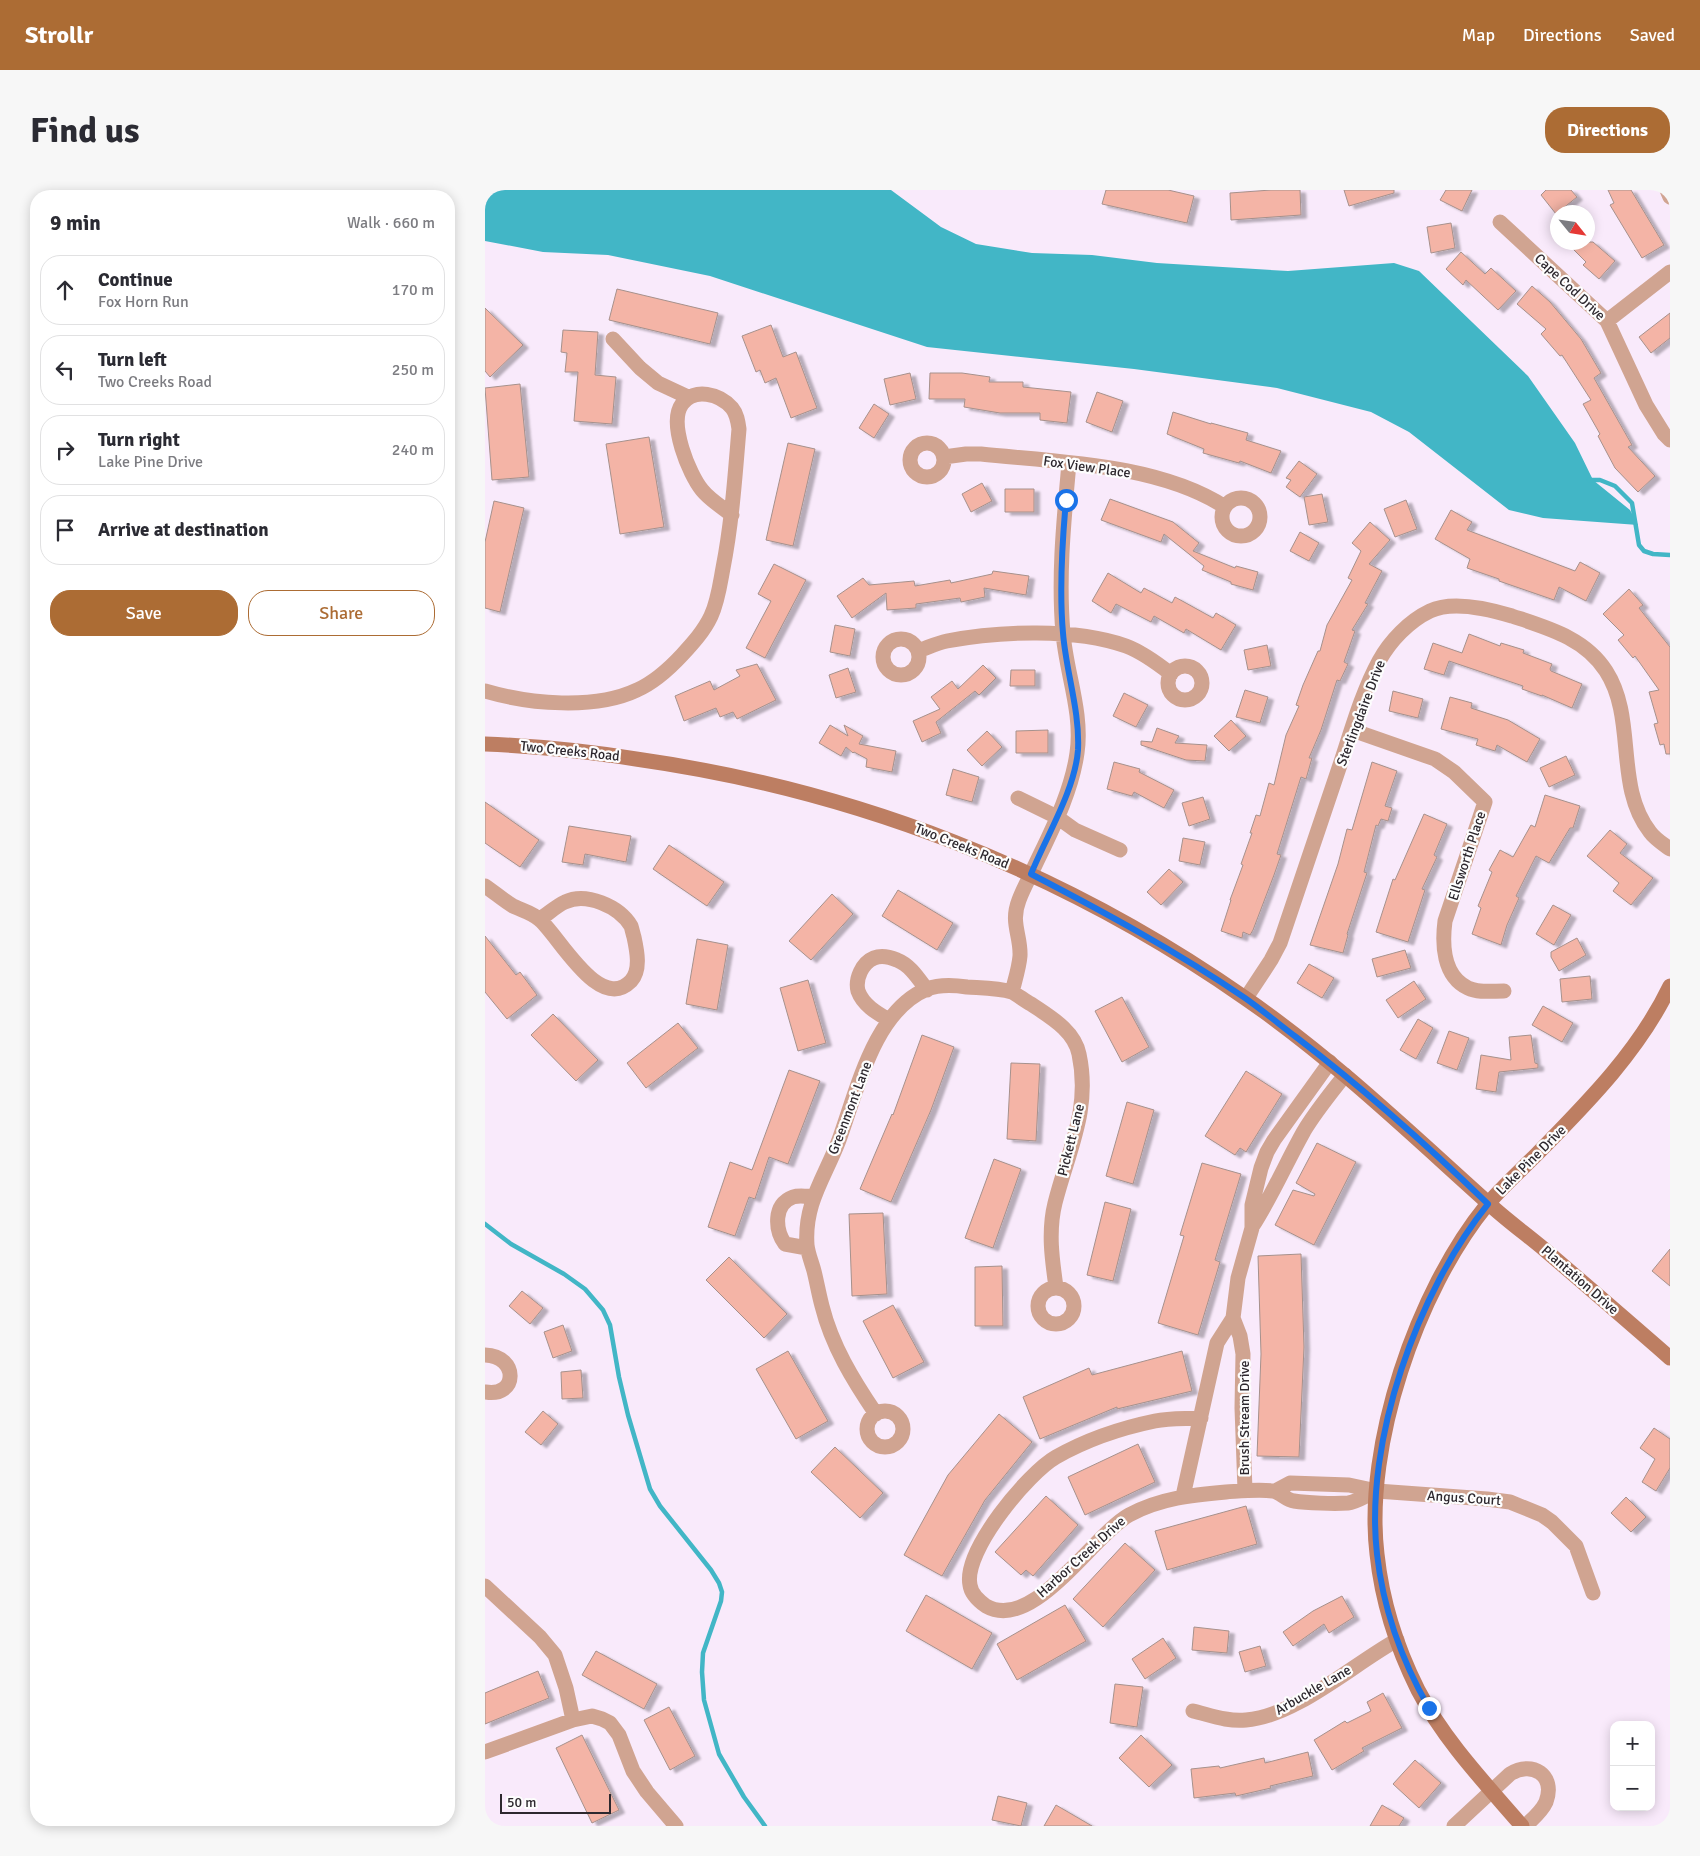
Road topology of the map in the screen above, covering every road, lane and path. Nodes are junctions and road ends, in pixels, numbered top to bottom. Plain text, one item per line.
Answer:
1 (1667, 190) edge
2 (1670, 197) edge
3 (1500, 222) dead end
4 (1670, 272) edge
5 (1607, 321) junction
6 (613, 339) dead end
7 (688, 398) junction
8 (1670, 440) edge
9 (944, 457) dead end
10 (1069, 463) junction
11 (1225, 507) dead end
12 (732, 514) junction
13 (1063, 633) junction
14 (918, 651) dead end
15 (1171, 674) dead end
16 (485, 691) edge
17 (1352, 730) junction
18 (485, 744) edge
19 (1018, 798) dead end
20 (1057, 817) junction
21 (1670, 849) edge
22 (1120, 850) dead end
23 (1031, 874) junction
24 (485, 886) edge
25 (540, 919) junction
26 (1670, 986) edge
27 (927, 990) junction
28 (1503, 991) dead end
29 (1012, 992) junction
30 (1246, 998) junction
31 (889, 1020) junction
32 (1330, 1062) junction
33 (1345, 1074) junction
34 (813, 1196) junction
35 (1488, 1204) junction
36 (1252, 1228) junction
37 (807, 1248) junction
38 (1056, 1287) dead end
39 (1233, 1318) junction
40 (485, 1355) edge
41 (1670, 1358) edge
42 (485, 1392) edge
43 (876, 1414) dead end
44 (1201, 1418) junction
45 (1245, 1490) junction
46 (1377, 1490) junction
47 (1183, 1496) junction
48 (485, 1586) edge
49 (1593, 1593) dead end
50 (1397, 1640) junction
51 (1193, 1711) dead end
52 (573, 1720) junction
53 (485, 1752) edge
54 (1491, 1790) junction
55 (676, 1826) edge
56 (1454, 1826) edge
57 (1523, 1826) edge

1 - 2 street
3 - 5 street, Cape Cod Drive
4 - 5 street
5 - 8 street, Cape Cod Drive
6 - 7 street
7 - 12 street
7 - 12 street
9 - 10 street, Fox View Place
10 - 11 street, Fox View Place
10 - 13 street
12 - 16 street
13 - 14 street
13 - 15 street
13 - 20 street
17 - 21 street, Sterlingdaire Drive
17 - 28 street, Ellsworth Place
17 - 30 street, Sterlingdaire Drive
18 - 23 street, Two Creeks Road
19 - 20 street
20 - 22 street
20 - 23 street
23 - 29 street
23 - 30 street, Two Creeks Road
24 - 25 street
25 - 25 street
26 - 35 street, Lake Pine Drive
27 - 29 street, Greenmont Lane
27 - 31 street, Greenmont Lane
27 - 31 street
29 - 38 street, Pickett Lane
30 - 32 street, Two Creeks Road
31 - 34 street, Greenmont Lane
32 - 33 street, Two Creeks Road
32 - 36 street, Brush Stream Drive
33 - 35 street, Two Creeks Road
33 - 36 street, Brush Stream Drive
34 - 37 street, Greenmont Lane
34 - 37 street
35 - 41 street, Plantation Drive
35 - 46 street, Lake Pine Drive
36 - 39 street, Brush Stream Drive
37 - 43 street, Greenmont Lane
39 - 44 street, Brush Stream Drive
39 - 45 street, Brush Stream Drive
40 - 42 street
44 - 47 street, Brush Stream Drive
44 - 47 street, Harbor Creek Drive
45 - 46 street, Brush Stream Drive
45 - 47 street, Harbor Creek Drive
46 - 49 street, Angus Court
46 - 50 street, Lake Pine Drive
48 - 52 street
50 - 51 street, Arbuckle Lane
50 - 54 street, Lake Pine Drive
52 - 53 street
52 - 55 street
54 - 56 street, Lake Pine Drive
54 - 57 street, Lake Pine Drive
54 - 57 street, Lake Pine Drive

